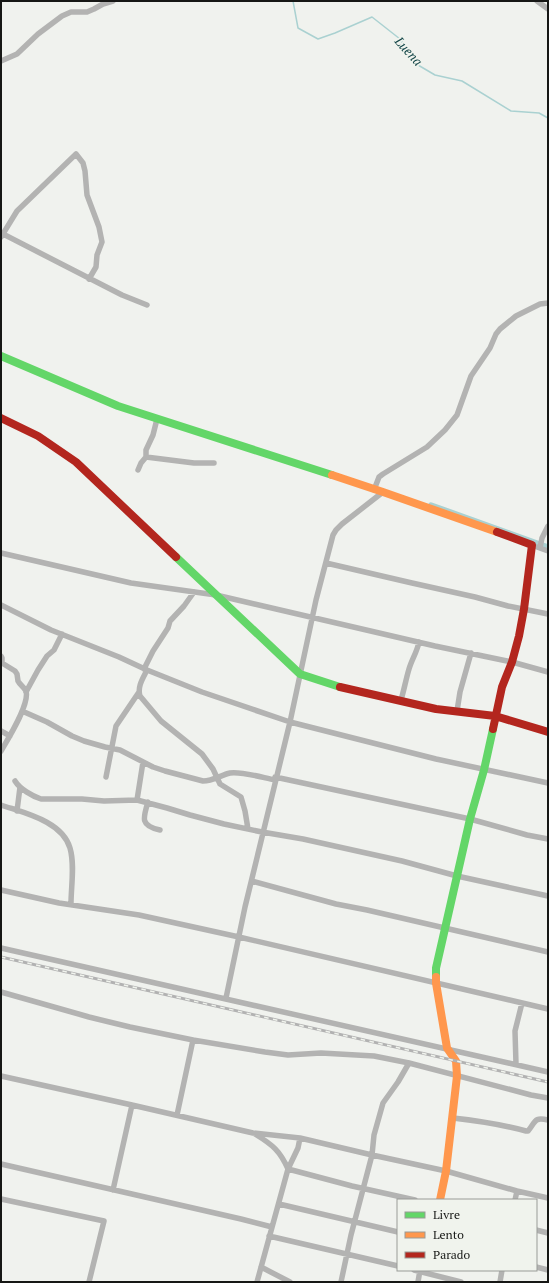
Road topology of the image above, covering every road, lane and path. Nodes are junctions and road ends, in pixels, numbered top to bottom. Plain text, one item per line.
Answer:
1 (113, 1) edge
2 (537, 1) edge
3 (548, 9) edge
4 (1, 61) edge
5 (1, 234) edge
6 (90, 279) junction
7 (548, 303) edge
8 (147, 305) dead end
9 (1, 356) edge
10 (1, 418) edge
11 (157, 419) junction
12 (146, 457) junction
13 (214, 463) dead end
14 (138, 470) dead end
15 (374, 490) junction
16 (383, 492) junction
17 (548, 526) edge
18 (536, 547) junction
19 (548, 551) edge
20 (1, 553) edge
21 (326, 563) junction
22 (194, 592) junction
23 (216, 596) junction
24 (1, 605) edge
25 (524, 609) junction
26 (548, 614) edge
27 (312, 618) junction
28 (62, 634) junction
29 (419, 642) junction
30 (471, 653) junction
31 (1, 656) edge
32 (512, 662) junction
33 (146, 670) junction
34 (548, 672) edge
35 (300, 674) junction
36 (26, 692) junction
37 (139, 692) junction
38 (401, 700) junction
39 (22, 711) junction
40 (457, 711) junction
41 (495, 716) junction
42 (290, 722) junction
43 (1, 731) edge
44 (548, 732) edge
45 (10, 736) junction
46 (111, 748) junction
47 (1, 751) edge
48 (143, 762) junction
49 (484, 770) junction
50 (106, 778) dead end
51 (216, 778) junction
52 (275, 779) junction
53 (15, 781) dead end
54 (548, 783) edge
55 (20, 787) junction
56 (137, 800) junction
57 (148, 802) junction
58 (1, 805) edge
59 (17, 811) junction
60 (470, 819) junction
61 (248, 829) junction
62 (160, 830) dead end
63 (262, 832) junction
64 (548, 839) edge
65 (457, 876) junction
66 (252, 881) junction
67 (1, 890) edge
68 (548, 896) edge
69 (71, 904) junction
70 (445, 929) junction
71 (238, 937) junction
72 (1, 948) edge
73 (548, 952) edge
74 (436, 983) junction
75 (1, 992) edge
76 (226, 998) junction
77 (522, 1003) junction
78 (548, 1009) edge
79 (193, 1040) junction
80 (447, 1048) junction
81 (409, 1063) junction
82 (516, 1064) junction
83 (548, 1072) edge
84 (1, 1076) edge
85 (457, 1076) junction
86 (548, 1098) edge
87 (132, 1105) junction
88 (177, 1115) junction
89 (453, 1118) junction
90 (548, 1120) edge
91 (253, 1133) junction
92 (300, 1138) junction
93 (372, 1155) junction
94 (1, 1164) edge
95 (288, 1169) junction
96 (446, 1171) junction
97 (364, 1188) junction
98 (113, 1190) junction
99 (517, 1191) junction
100 (548, 1198) edge
101 (1, 1199) edge
102 (411, 1199) edge
103 (440, 1199) edge
104 (515, 1199) edge
105 (279, 1204) junction
106 (355, 1221) junction
107 (272, 1227) junction
108 (537, 1230) edge
109 (397, 1232) edge
110 (548, 1233) edge
111 (269, 1236) junction
112 (347, 1255) junction
113 (397, 1266) edge
114 (261, 1267) junction
115 (537, 1267) edge
116 (548, 1270) edge
117 (418, 1271) edge
118 (502, 1271) edge
119 (88, 1282) edge
120 (257, 1282) edge
121 (290, 1282) edge
122 (341, 1282) edge
123 (418, 1282) edge
124 (462, 1282) edge
125 (500, 1282) edge

1 - 4 street
2 - 3 street
5 - 6 street
5 - 6 street
6 - 8 street
7 - 15 street
9 - 11 street
10 - 23 street
11 - 12 street
11 - 15 street
12 - 13 street
12 - 14 street
15 - 16 street
16 - 18 street
16 - 21 street
17 - 18 street
18 - 19 street
18 - 25 street
20 - 22 street
21 - 25 street
21 - 27 street
22 - 23 street
22 - 33 street
23 - 27 street
23 - 35 street
24 - 28 street
25 - 26 street
25 - 32 street
27 - 29 street
27 - 35 street
28 - 33 street
28 - 36 street
29 - 30 street
29 - 38 street
30 - 32 street
30 - 40 street
31 - 36 street
32 - 34 street
32 - 41 street
33 - 37 street
33 - 42 street
35 - 38 street
35 - 42 street
36 - 39 street
37 - 46 street
37 - 51 street
38 - 40 street
39 - 45 street
39 - 46 street
40 - 41 street
41 - 44 street
41 - 49 street
42 - 49 street
42 - 52 street
43 - 45 street
45 - 47 street
46 - 48 street
46 - 50 street
48 - 51 street
48 - 56 street
49 - 54 street
49 - 60 street
51 - 52 street
51 - 61 street
52 - 60 street
52 - 63 street
53 - 55 street
55 - 56 street
55 - 59 street
56 - 57 street
57 - 61 street
57 - 62 street
58 - 59 street
59 - 69 street
60 - 64 street
60 - 65 street
61 - 63 street
63 - 65 street
63 - 66 street
65 - 68 street
65 - 70 street
66 - 70 street
66 - 71 street
67 - 69 street
69 - 71 street
70 - 73 street
70 - 74 street
71 - 74 street
71 - 76 street
72 - 76 street
74 - 77 street
74 - 80 street
75 - 79 street
76 - 80 street
77 - 78 street
77 - 82 street
79 - 81 street
79 - 88 street
80 - 82 street
80 - 85 street
81 - 85 street
81 - 93 street
82 - 83 street
84 - 87 street
85 - 86 street
85 - 89 street
87 - 88 street
87 - 98 street
88 - 91 street
89 - 90 street
89 - 96 street
91 - 92 street
91 - 95 street
92 - 93 street
92 - 95 street
93 - 96 street
93 - 97 street
94 - 98 street
95 - 97 street
95 - 105 street
96 - 99 street
96 - 103 street
97 - 102 street
97 - 106 street
98 - 107 street
99 - 100 street
99 - 104 street
101 - 119 street
105 - 106 street
105 - 107 street
106 - 109 street
106 - 112 street
107 - 111 street
108 - 110 street
111 - 112 street
111 - 114 street
112 - 113 street
112 - 122 street
114 - 120 street
114 - 121 street
115 - 116 street
117 - 123 street
117 - 124 street
118 - 125 street

